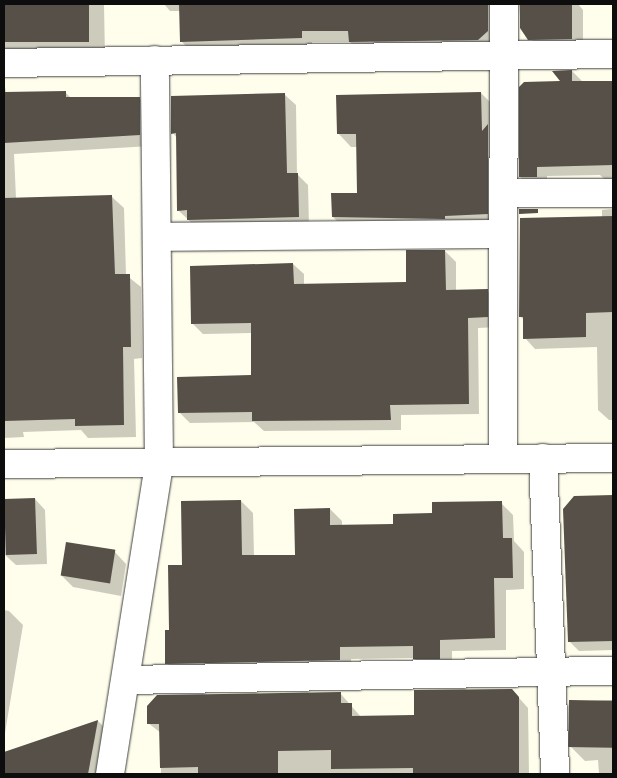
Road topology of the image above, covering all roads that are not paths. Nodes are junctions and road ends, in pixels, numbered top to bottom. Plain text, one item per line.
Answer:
1 (504, 4) edge
2 (613, 54) edge
3 (504, 55) junction
4 (155, 60) junction
5 (4, 64) edge
6 (504, 193) junction
7 (613, 193) edge
8 (503, 234) junction
9 (158, 237) junction
10 (543, 458) junction
11 (613, 458) edge
12 (503, 459) junction
13 (159, 463) junction
14 (4, 464) edge
15 (551, 671) junction
16 (613, 671) edge
17 (127, 680) junction
18 (110, 774) edge
19 (555, 774) edge

1 - 3 street
2 - 3 street
3 - 4 street
3 - 6 street
4 - 5 street
4 - 9 street
6 - 7 street
6 - 8 street
8 - 9 street
8 - 12 street
9 - 13 street
10 - 11 street
10 - 12 street
10 - 15 street
12 - 13 street
13 - 14 street
13 - 17 street
15 - 16 street
15 - 17 street
15 - 19 street
17 - 18 street

